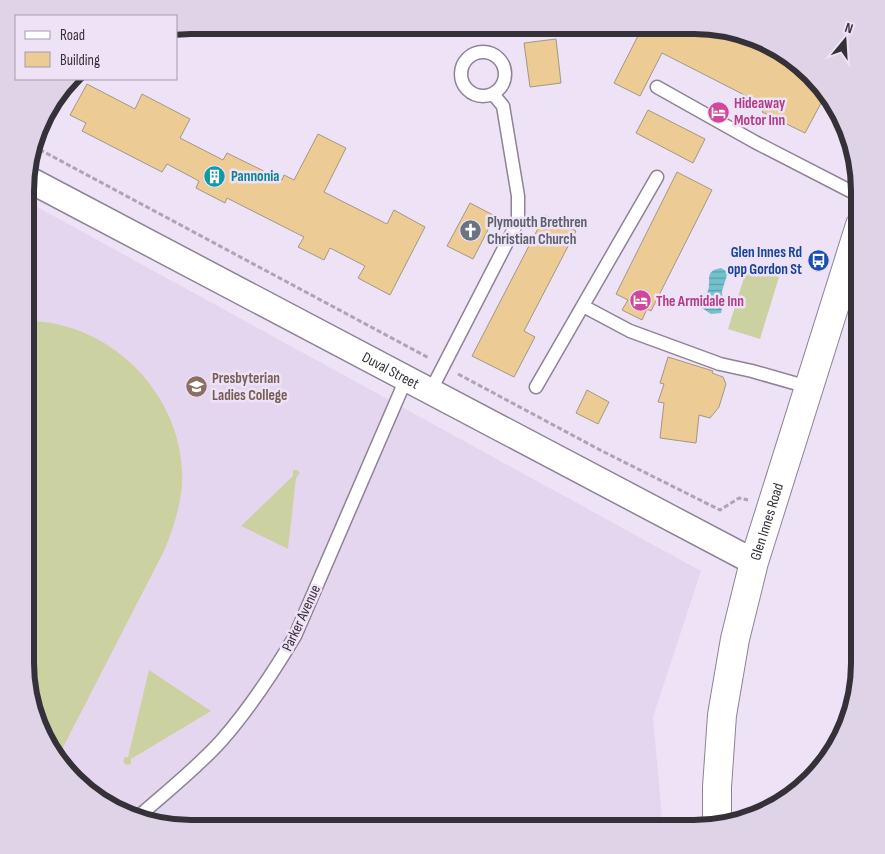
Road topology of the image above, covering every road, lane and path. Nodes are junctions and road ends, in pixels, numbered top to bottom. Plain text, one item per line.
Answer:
1 (656, 87) dead end
2 (493, 94) dead end
3 (39, 149) edge
4 (657, 177) dead end
5 (34, 182) edge
6 (851, 191) edge
7 (851, 253) edge
8 (583, 306) junction
9 (444, 366) junction
10 (406, 379) junction
11 (536, 387) dead end
12 (808, 387) junction
13 (430, 392) junction
14 (748, 500) dead end
15 (754, 562) junction
16 (143, 812) edge
17 (717, 818) edge

1 - 6 lane
2 - 9 lane
3 - 9 path
4 - 8 lane
5 - 10 street, Duval Street
7 - 12 main road, Glen Innes Road
8 - 11 lane
8 - 12 lane
9 - 13 lane
9 - 14 path
10 - 13 street, Duval Street
10 - 16 lane, Parker Avenue
12 - 15 main road, Glen Innes Road
13 - 15 street, Duval Street
15 - 17 main road, Glen Innes Road

